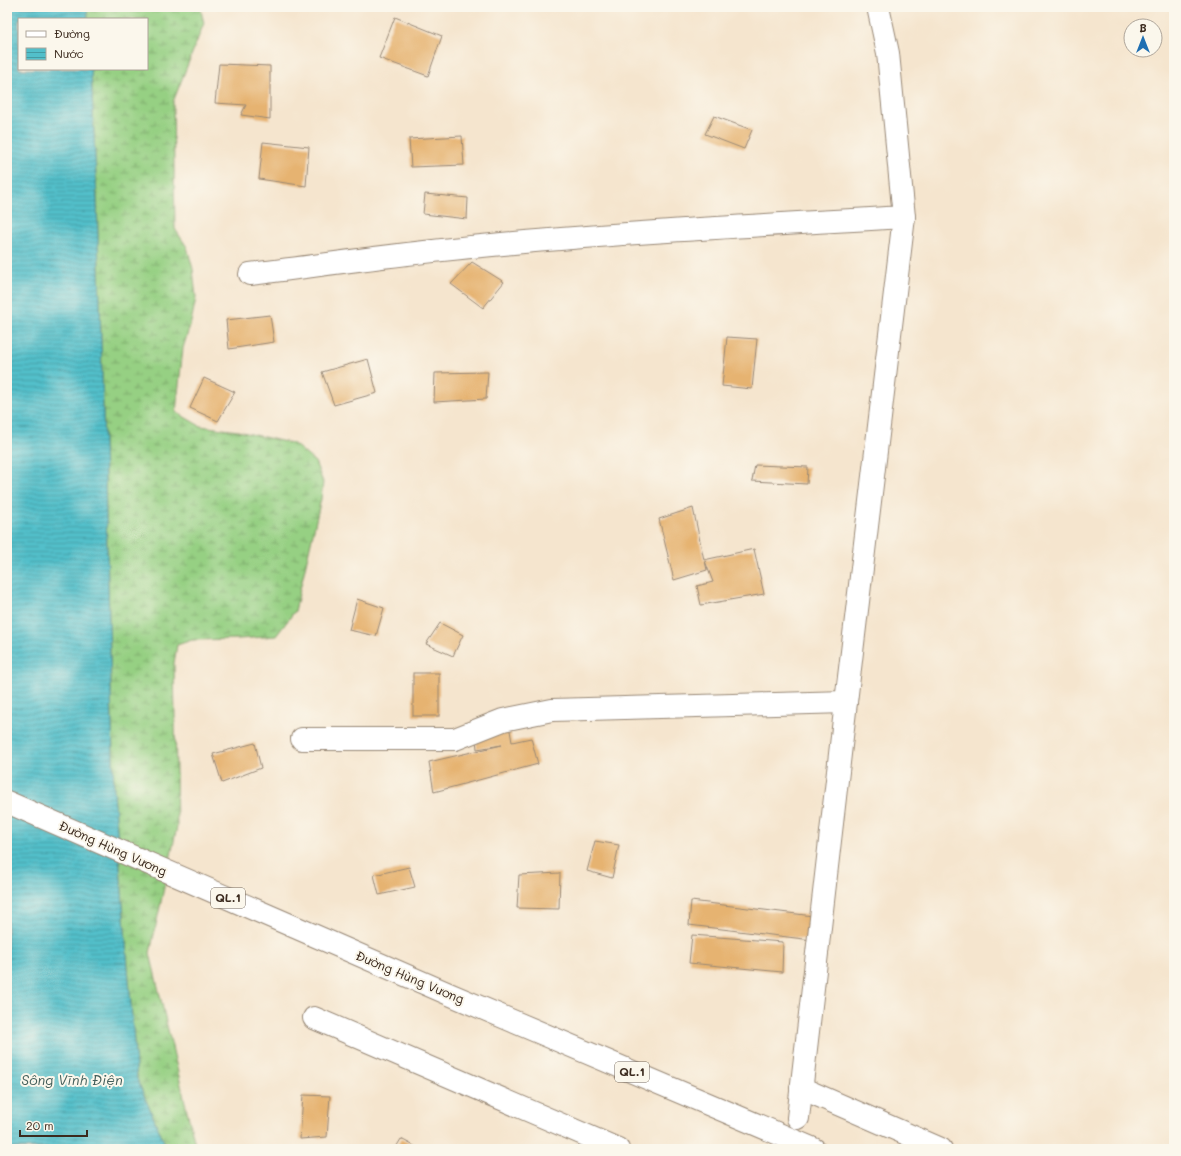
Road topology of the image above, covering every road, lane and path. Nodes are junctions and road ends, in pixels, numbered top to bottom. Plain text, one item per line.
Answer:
1 (878, 7) edge
2 (904, 217) junction
3 (250, 274) dead end
4 (846, 702) junction
5 (302, 739) dead end
6 (7, 802) edge
7 (314, 1018) dead end
8 (801, 1088) junction
9 (798, 1118) dead end
10 (618, 1149) edge
11 (814, 1149) edge
12 (941, 1149) edge

1 - 2 main road
2 - 3 main road
2 - 4 main road
4 - 5 main road
4 - 8 main road
6 - 11 main road, Đường Hùng Vương / QL.1
7 - 10 main road
8 - 9 main road
8 - 12 main road

